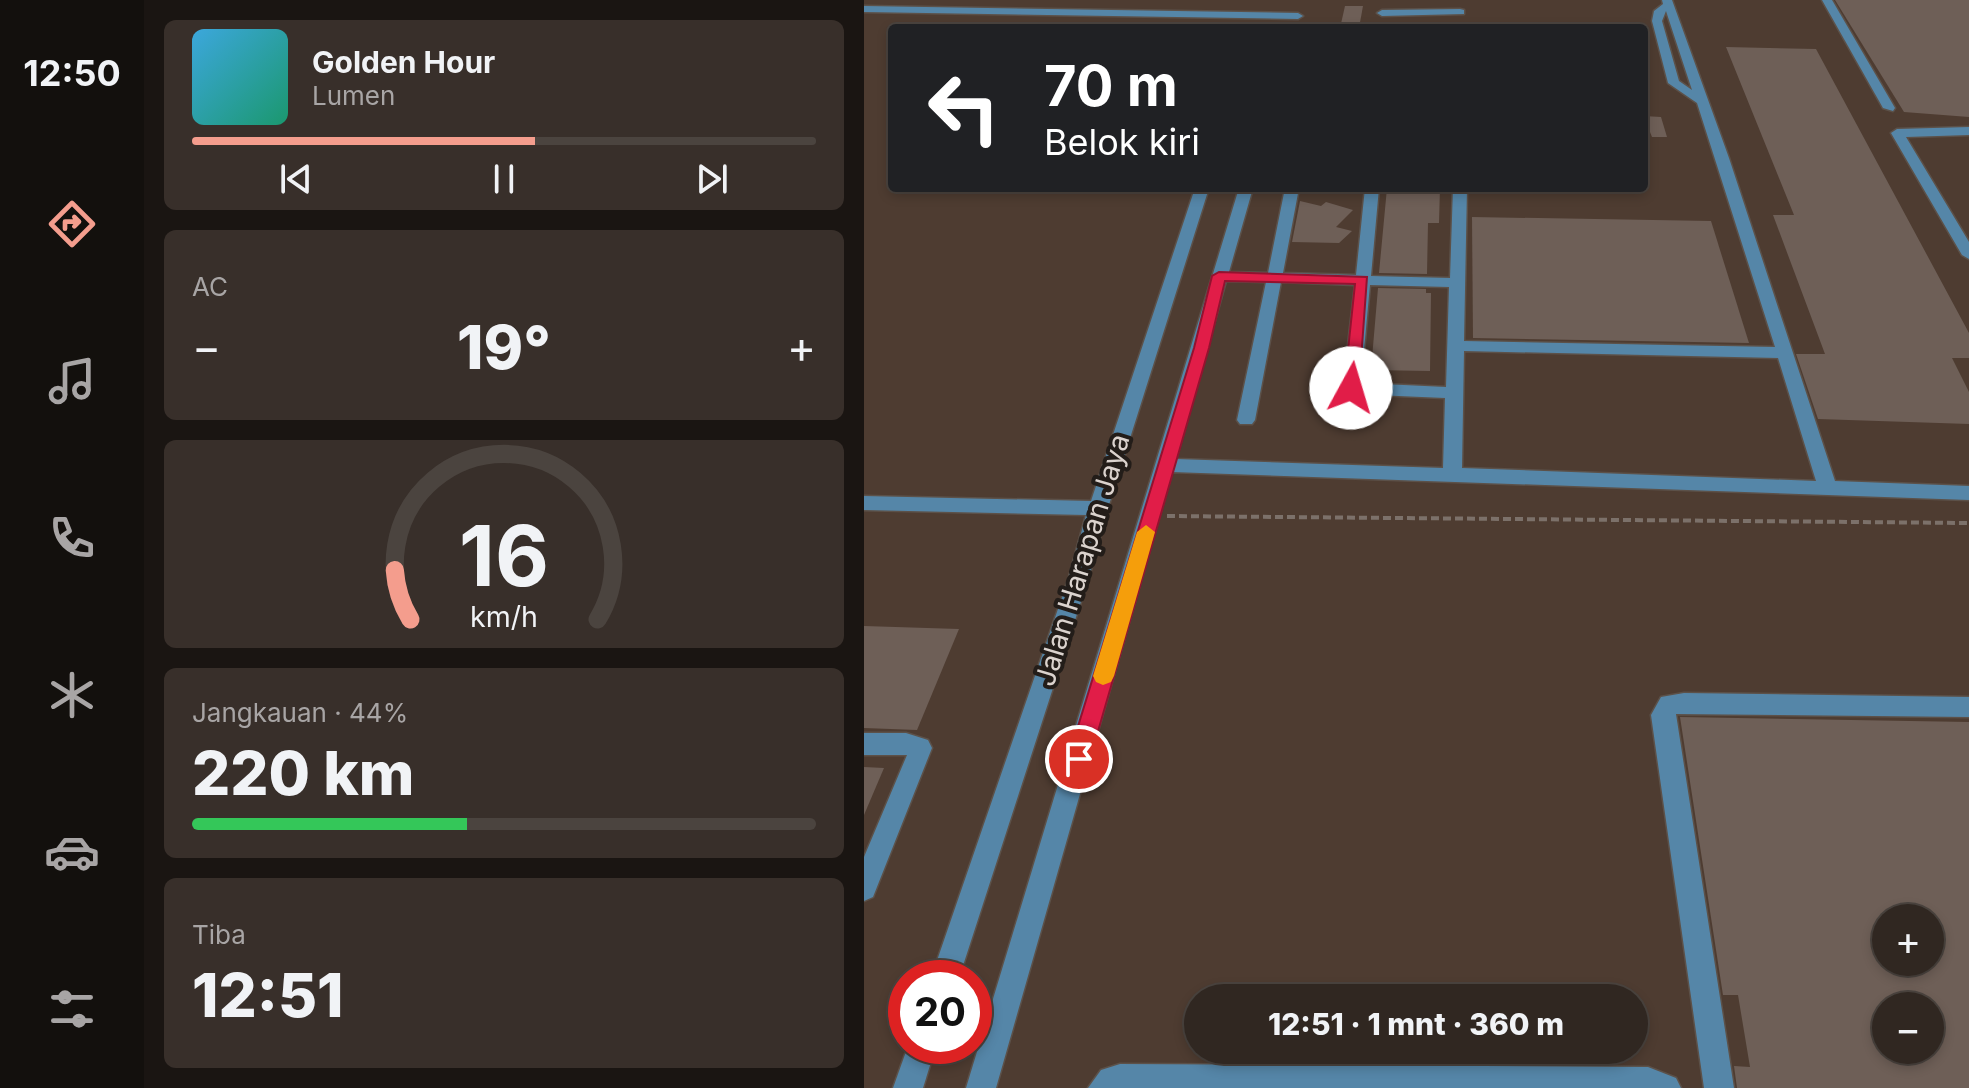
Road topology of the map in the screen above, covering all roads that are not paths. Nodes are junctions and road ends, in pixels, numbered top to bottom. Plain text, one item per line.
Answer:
1 (1268, 0) edge
2 (1303, 0) edge
3 (1827, 0) edge
4 (1668, 3) edge
5 (864, 9) edge
6 (1263, 16) junction
7 (1297, 22) edge
8 (1260, 24) edge
9 (1381, 24) edge
10 (1460, 24) edge
11 (1889, 108) dead end
12 (1969, 131) edge
13 (1201, 192) edge
14 (1245, 192) edge
15 (1291, 192) edge
16 (1372, 192) edge
17 (1460, 192) edge
18 (1969, 255) edge
19 (1219, 276) junction
20 (1274, 279) junction
21 (1362, 280) junction
22 (1459, 283) junction
23 (1458, 346) junction
24 (1786, 353) junction
25 (1455, 393) junction
26 (1246, 420) dead end
27 (1166, 465) junction
28 (1452, 475) junction
29 (1828, 488) junction
30 (1969, 493) edge
31 (864, 503) edge
32 (1098, 508) junction
33 (1969, 707) edge
34 (864, 744) edge
35 (864, 888) edge
36 (951, 960) edge
37 (916, 1064) edge
38 (908, 1088) edge
39 (981, 1088) edge
40 (1103, 1088) edge
41 (1666, 1088) edge
42 (1719, 1088) edge

1 - 6 street
2 - 7 street
3 - 11 street
4 - 24 street
5 - 6 street
6 - 7 street
6 - 8 street
9 - 10 street
12 - 18 street
13 - 32 street, Jalan Harapan Jaya
14 - 19 street, Jalan Harapan Jaya
15 - 20 street
16 - 21 street
17 - 22 street
19 - 20 street
19 - 27 street, Jalan Harapan Jaya
20 - 21 street
20 - 26 street
21 - 22 street
21 - 25 street
22 - 23 street
23 - 24 street
23 - 25 street
24 - 29 street
25 - 28 street
27 - 28 street
27 - 39 street, Jalan Harapan Jaya
28 - 29 street
29 - 30 street
31 - 32 street
32 - 36 street, Jalan Harapan Jaya
33 - 42 street
34 - 35 street
37 - 38 street
40 - 41 street

